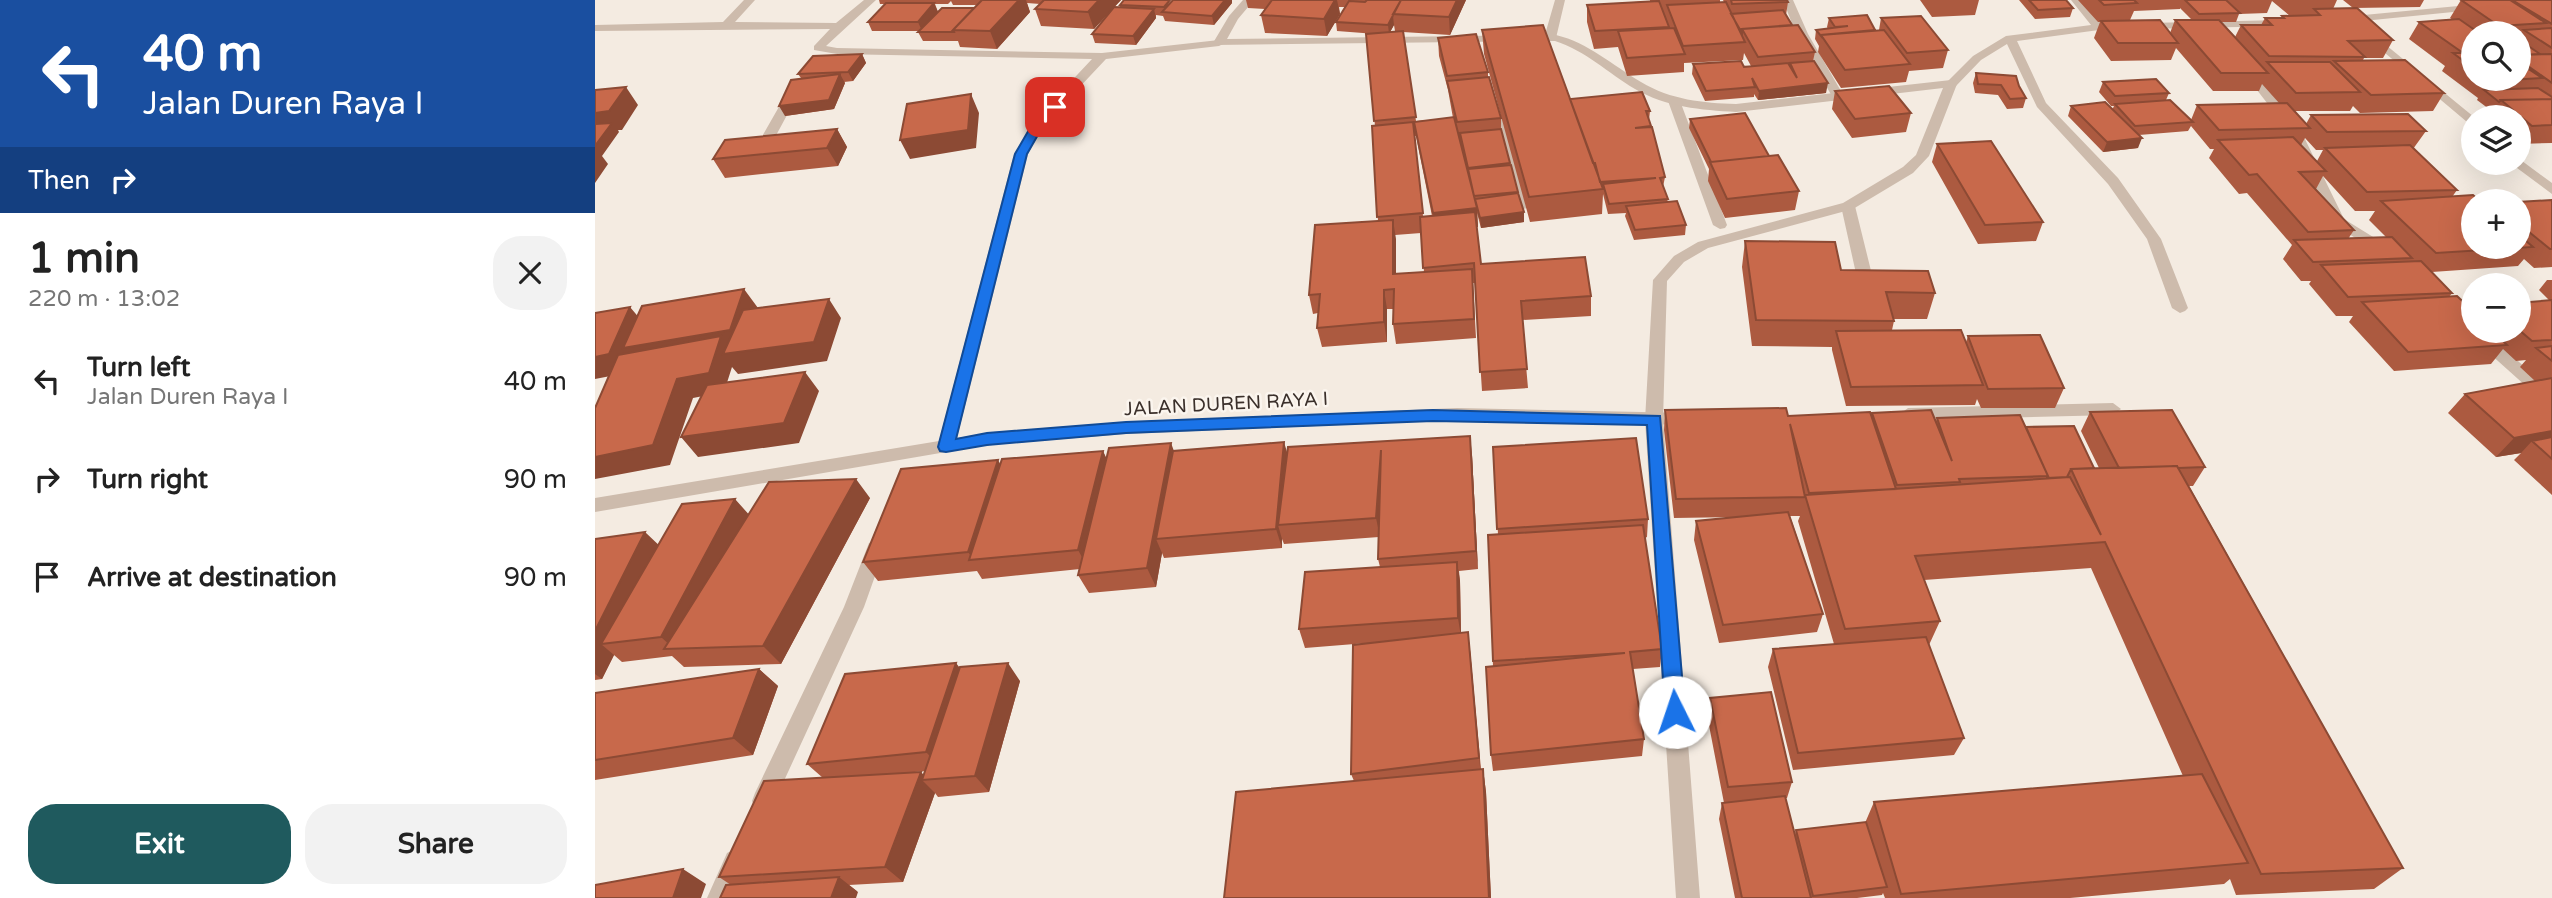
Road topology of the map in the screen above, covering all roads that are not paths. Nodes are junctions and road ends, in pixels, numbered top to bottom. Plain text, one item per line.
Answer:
1 (750, 0) edge
2 (871, 0) edge
3 (1249, 0) edge
4 (1560, 0) edge
5 (1788, 0) edge
6 (2075, 0) edge
7 (2463, 0) edge
8 (2488, 6) edge
9 (2476, 7) junction
10 (2337, 20) edge
11 (2351, 20) junction
12 (2295, 22) edge
13 (726, 24) junction
14 (839, 26) junction
15 (2099, 27) junction
16 (601, 28) edge
17 (1550, 38) junction
18 (2010, 38) junction
19 (1476, 39) junction
20 (1219, 43) junction
21 (595, 44) edge
22 (1481, 54) edge
23 (1102, 56) junction
24 (2238, 58) edge
25 (798, 83) edge
26 (1951, 83) junction
27 (1491, 91) edge
28 (1839, 98) junction
29 (1674, 101) junction
30 (2461, 112) edge
31 (759, 154) edge
32 (2531, 173) edge
33 (2552, 190) edge
34 (1523, 205) edge
35 (1848, 206) junction
36 (1720, 225) dead end
37 (2392, 257) edge
38 (1867, 287) edge
39 (2180, 308) dead end
40 (2488, 343) edge
41 (2552, 400) edge
42 (2113, 409) edge
43 (1890, 414) edge
44 (1710, 418) edge
45 (1654, 420) junction
46 (946, 447) junction
47 (595, 505) edge
48 (881, 534) edge
49 (753, 823) edge
50 (741, 848) edge
51 (719, 898) edge
52 (1688, 898) edge

1 - 13 street
2 - 14 street
3 - 20 street
4 - 17 street
5 - 28 street
6 - 15 street
7 - 9 street
8 - 9 street
9 - 11 street
10 - 11 street
11 - 30 street
12 - 15 street
13 - 14 street
13 - 16 street
14 - 23 street
15 - 18 street
16 - 21 street
17 - 19 street
17 - 29 street
18 - 26 street
18 - 39 street
19 - 20 street
19 - 22 street
20 - 23 street
23 - 46 street
24 - 37 street
25 - 31 street
26 - 28 street
26 - 35 street
27 - 34 street
28 - 29 street
29 - 36 street
32 - 33 street
35 - 38 street
35 - 45 street
40 - 41 street
42 - 43 street
44 - 45 street, JALAN DUREN RAYA I
45 - 46 street, JALAN DUREN RAYA I
45 - 52 street
46 - 47 street, JALAN DUREN RAYA I
48 - 49 street
50 - 51 street

